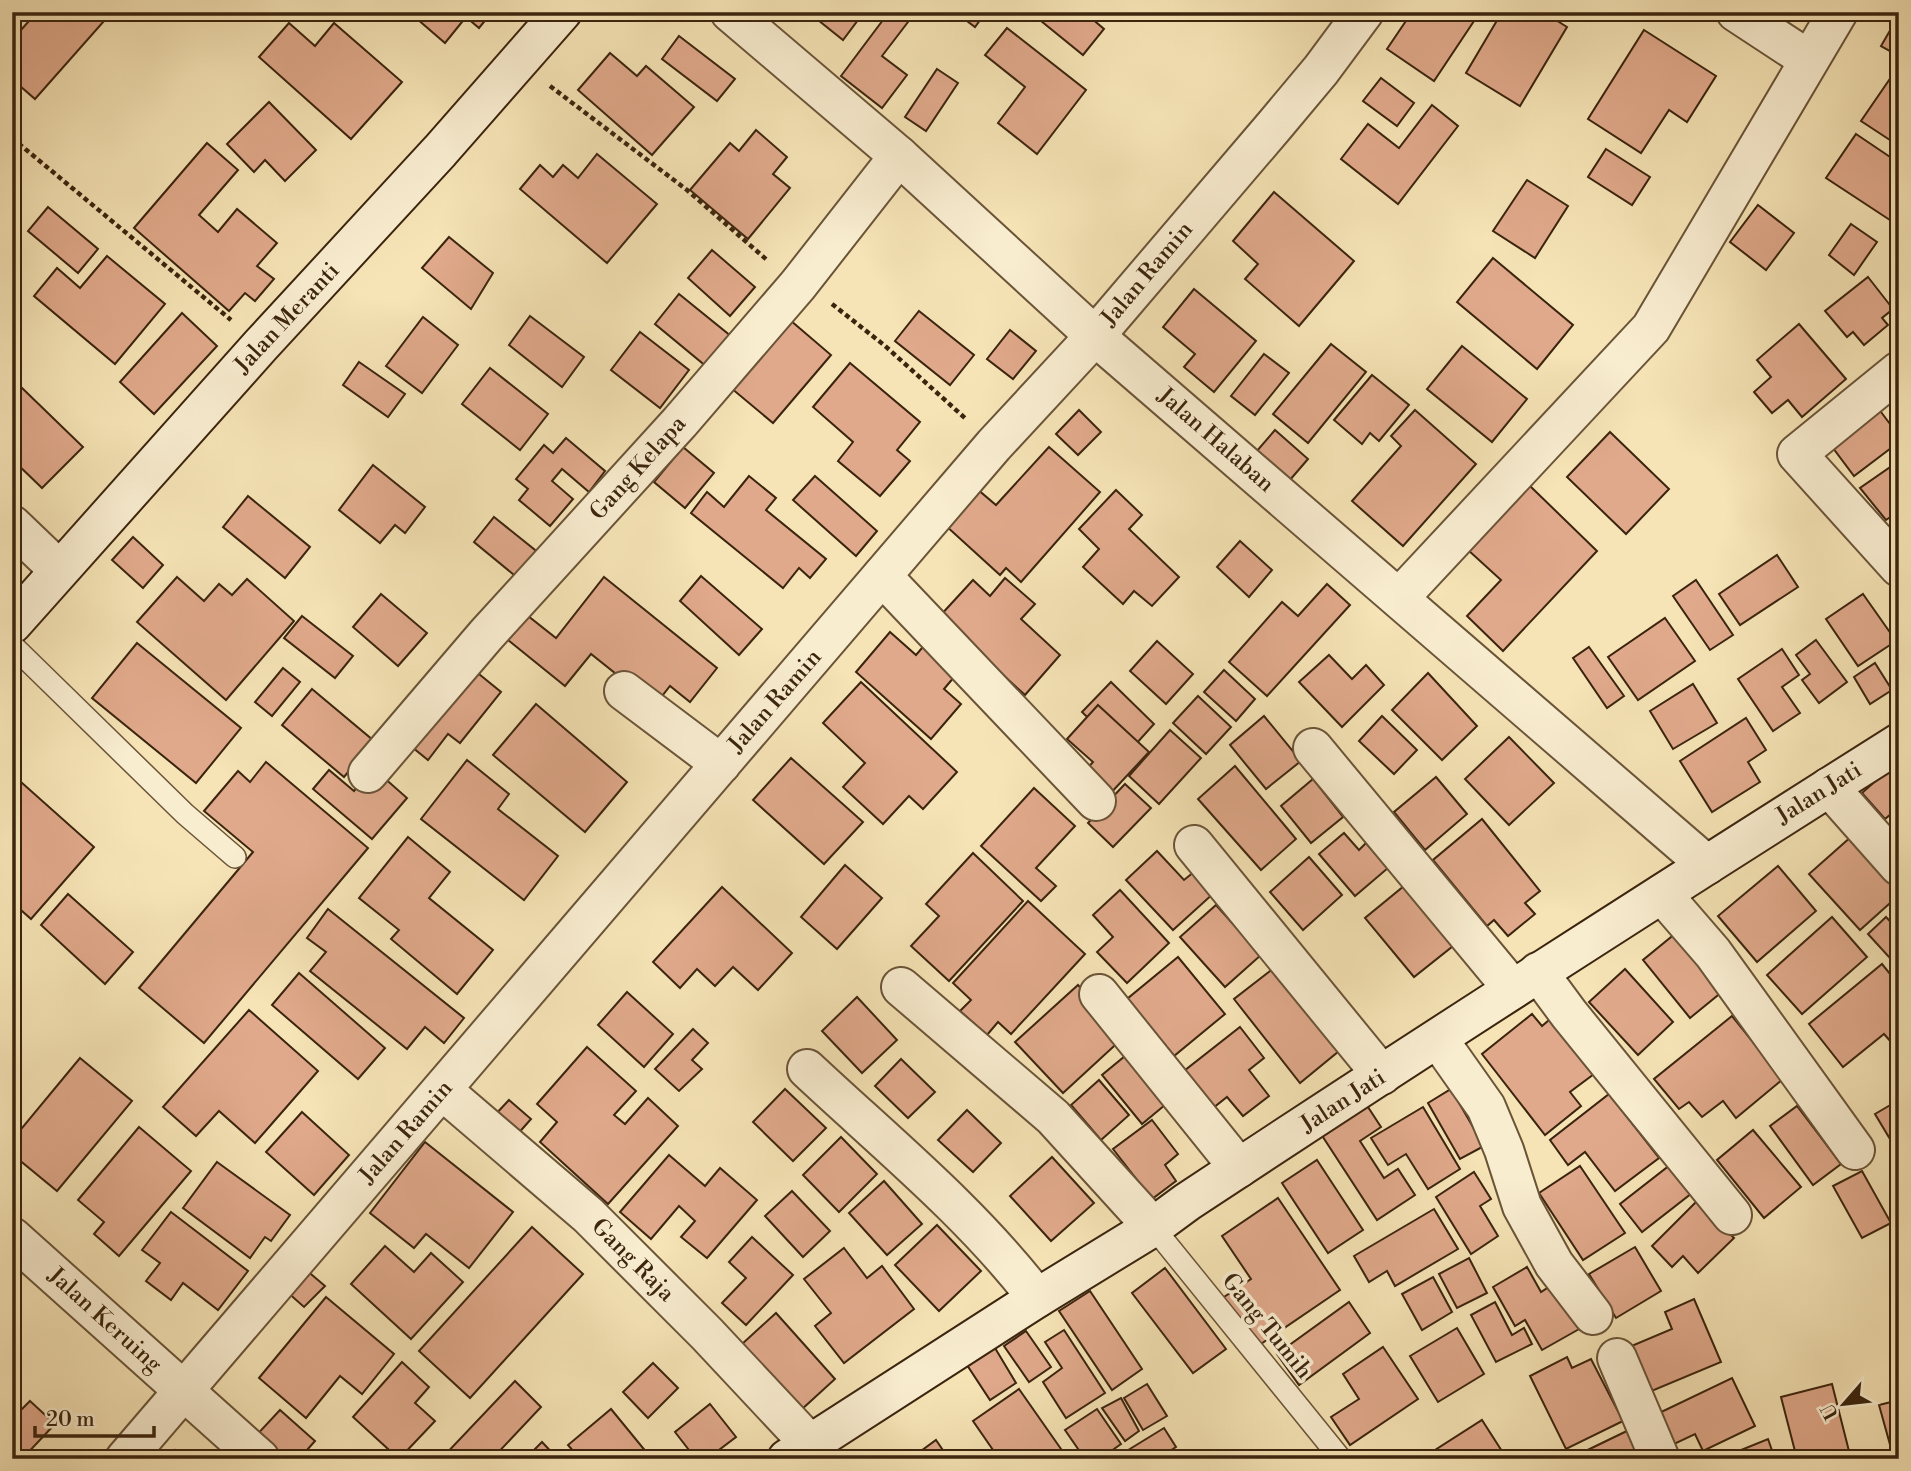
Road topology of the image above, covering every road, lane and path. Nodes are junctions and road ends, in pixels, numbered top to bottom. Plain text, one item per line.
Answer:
1 (562, 12) edge
2 (730, 12) edge
3 (1364, 12) edge
4 (1736, 12) edge
5 (1838, 12) edge
6 (1809, 60) junction
7 (518, 63) junction
8 (12, 138) edge
9 (899, 156) junction
10 (798, 285) junction
11 (1095, 336) junction
12 (261, 345) junction
13 (1899, 371) edge
14 (994, 445) junction
15 (12, 525) edge
16 (1899, 567) edge
17 (59, 570) junction
18 (882, 576) junction
19 (1399, 598) junction
20 (12, 624) edge
21 (12, 645) edge
22 (624, 691) dead end
23 (1899, 743) edge
24 (1313, 748) dead end
25 (721, 764) junction
26 (368, 773) dead end
27 (1829, 787) junction
28 (1096, 801) dead end
29 (1194, 845) dead end
30 (235, 857) dead end
31 (1707, 865) junction
32 (1899, 866) edge
33 (1662, 894) junction
34 (1526, 980) junction
35 (901, 987) dead end
36 (1099, 994) dead end
37 (1438, 1040) junction
38 (807, 1069) dead end
39 (1382, 1075) junction
40 (442, 1090) junction
41 (1855, 1150) dead end
42 (1239, 1168) junction
43 (1732, 1215) dead end
44 (1153, 1227) junction
45 (12, 1237) edge
46 (1037, 1298) junction
47 (1592, 1315) dead end
48 (1617, 1358) dead end
49 (185, 1390) junction
50 (798, 1451) edge
51 (125, 1459) edge
52 (260, 1459) edge
53 (1341, 1459) edge
54 (1660, 1459) edge

1 - 7 street, Jalan Meranti
2 - 9 street, Jalan Halaban
3 - 11 street, Jalan Ramin
4 - 6 street
5 - 6 street
6 - 19 street
7 - 10 path
7 - 12 street, Jalan Meranti
8 - 12 path
9 - 10 street, Gang Kelapa
9 - 11 street, Jalan Halaban
10 - 14 path
10 - 26 street, Gang Kelapa
11 - 14 street, Jalan Ramin
11 - 19 street, Jalan Halaban
12 - 17 street, Jalan Meranti
13 - 16 street
14 - 18 street, Jalan Ramin
15 - 17 street
17 - 20 street, Jalan Meranti
18 - 25 street, Jalan Ramin
18 - 28 street
19 - 31 street, Jalan Halaban
21 - 30 lane
22 - 25 street
23 - 27 street, Jalan Jati
24 - 34 street
25 - 40 street, Jalan Ramin
27 - 31 street, Jalan Jati
27 - 32 street
29 - 39 street
31 - 33 street, Jalan Jati
33 - 34 street, Jalan Jati
33 - 41 street
34 - 37 street, Jalan Jati
34 - 43 street
35 - 44 street
36 - 42 street
37 - 39 street, Jalan Jati
37 - 47 street
38 - 46 street
39 - 42 street, Jalan Jati
40 - 49 street, Jalan Ramin
40 - 50 street, Gang Raja
42 - 44 street, Jalan Jati
44 - 46 street, Jalan Jati
44 - 53 lane, Gang Tumih
45 - 49 street, Jalan Keruing
46 - 50 street, Jalan Jati
48 - 54 street
49 - 51 street, Jalan Ramin
49 - 52 street, Jalan Keruing

